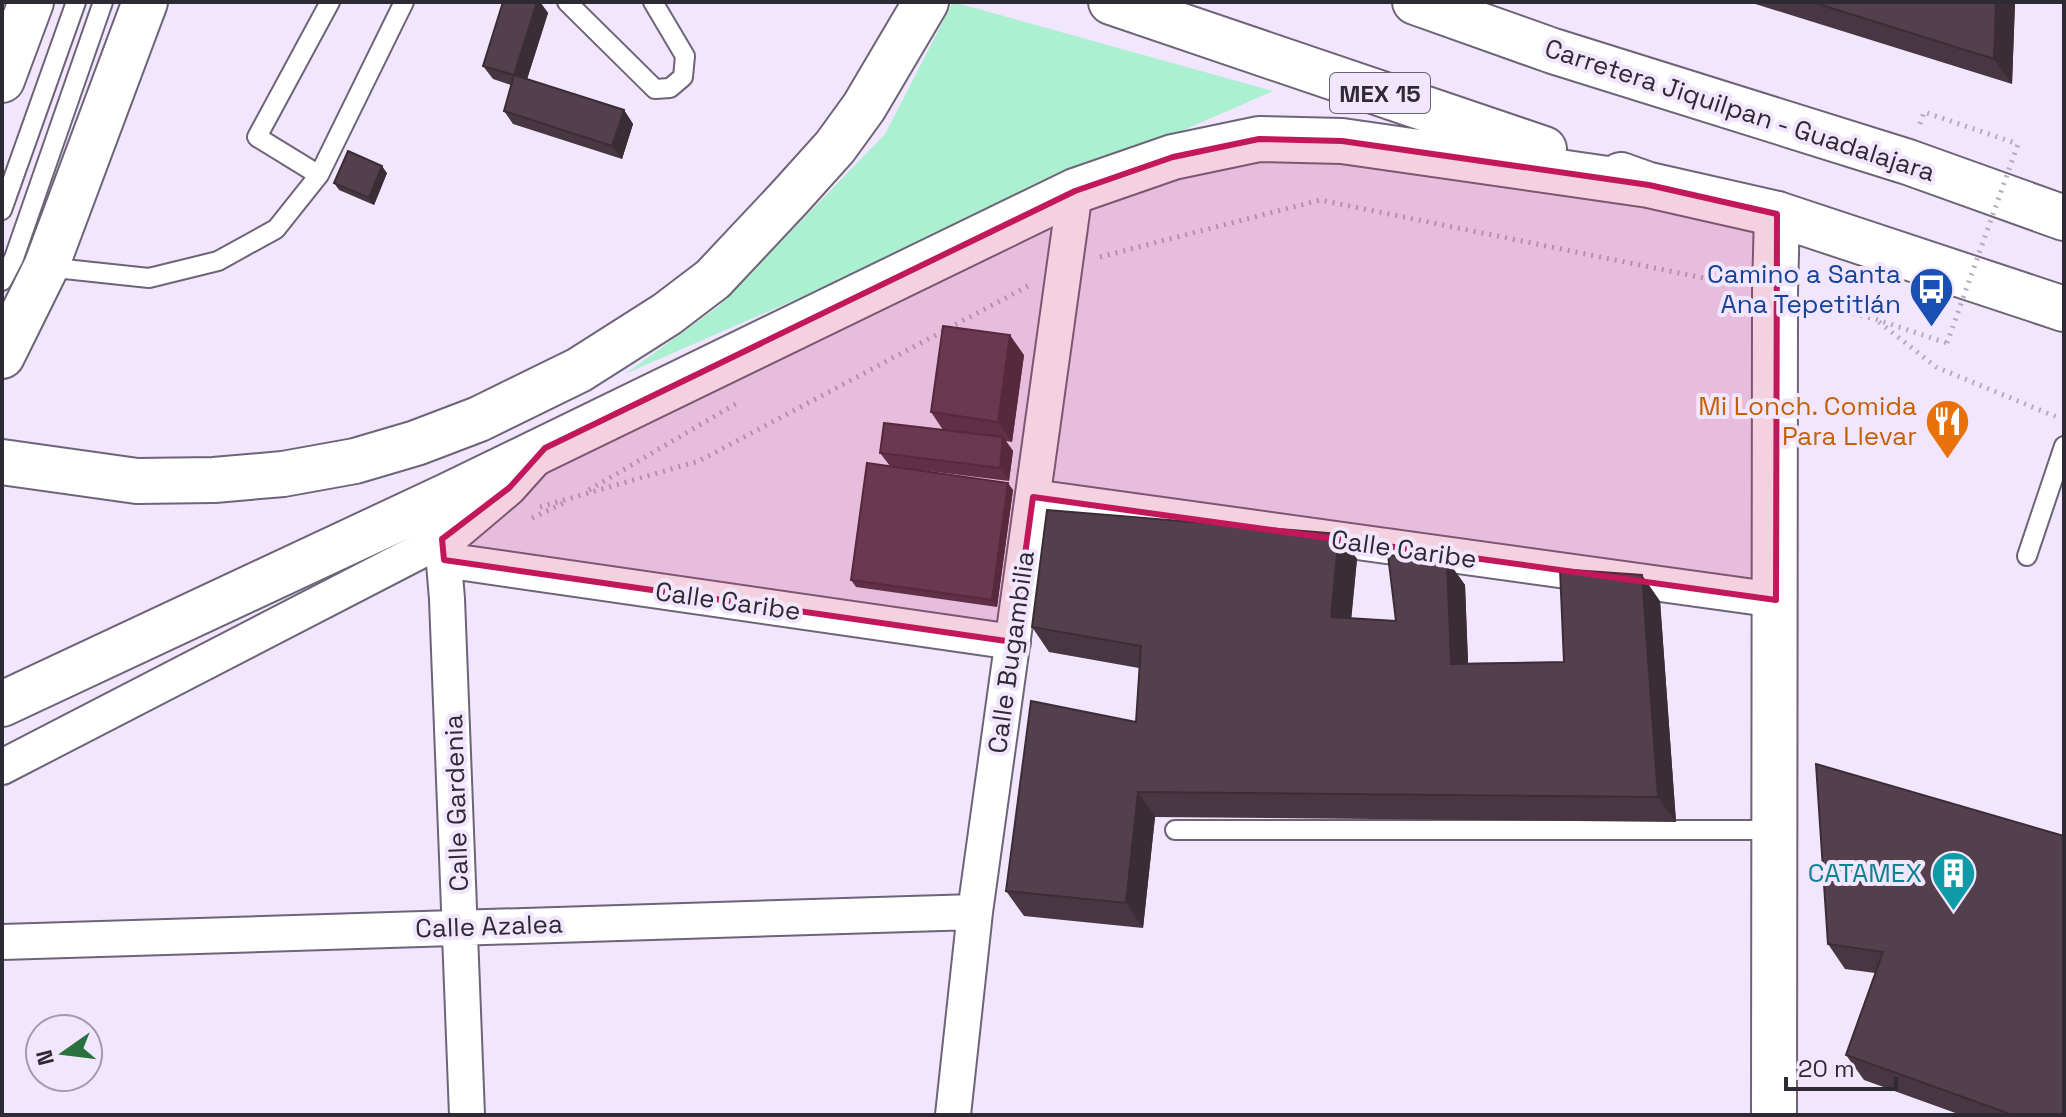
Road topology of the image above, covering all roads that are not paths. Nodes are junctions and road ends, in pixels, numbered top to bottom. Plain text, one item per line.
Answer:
1 (30, 2) edge
2 (76, 2) edge
3 (103, 2) edge
4 (145, 2) edge
5 (330, 2) edge
6 (404, 2) edge
7 (567, 2) edge
8 (653, 2) edge
9 (926, 2) edge
10 (1111, 2) edge
11 (1445, 7) edge
12 (2, 33) edge
13 (2, 80) edge
14 (319, 175) junction
15 (1649, 185) junction
16 (1075, 191) junction
17 (2, 210) edge
18 (1777, 214) junction
19 (2064, 218) edge
20 (46, 267) junction
21 (2, 281) edge
22 (2064, 309) edge
23 (2, 356) edge
24 (2064, 446) edge
25 (545, 448) junction
26 (2, 462) edge
27 (1033, 497) junction
28 (443, 550) junction
29 (2027, 556) dead end
30 (1776, 600) junction
31 (1013, 642) junction
32 (2, 704) edge
33 (2, 767) edge
34 (1175, 830) dead end
35 (1775, 830) junction
36 (975, 912) junction
37 (461, 927) junction
38 (2, 942) edge
39 (467, 1115) edge
40 (953, 1115) edge
41 (1774, 1115) edge

1 - 12 main road
1 - 13 main road
2 - 17 lane
3 - 21 lane
4 - 20 main road
5 - 14 lane
6 - 14 lane
7 - 8 lane
9 - 26 main road
10 - 15 main road, MEX 15
11 - 19 main road, Carretera Jiquilpan - Guadalajara
14 - 20 lane
15 - 16 main road
15 - 18 main road, MEX 15
16 - 25 main road
16 - 27 street, Calle Bugambilia
18 - 22 main road, MEX 15
18 - 30 main road
20 - 23 main road
24 - 29 lane
25 - 28 street
25 - 32 main road
27 - 30 street, Calle Caribe
27 - 31 street, Calle Bugambilia
28 - 31 street, Calle Caribe
28 - 33 street
28 - 37 street, Calle Gardenia
30 - 35 main road
31 - 36 street, Calle Bugambilia
34 - 35 lane
35 - 41 main road
36 - 37 street, Calle Azalea
36 - 40 street, Calle Bugambilia
37 - 38 street, Calle Azalea
37 - 39 street, Calle Gardenia

